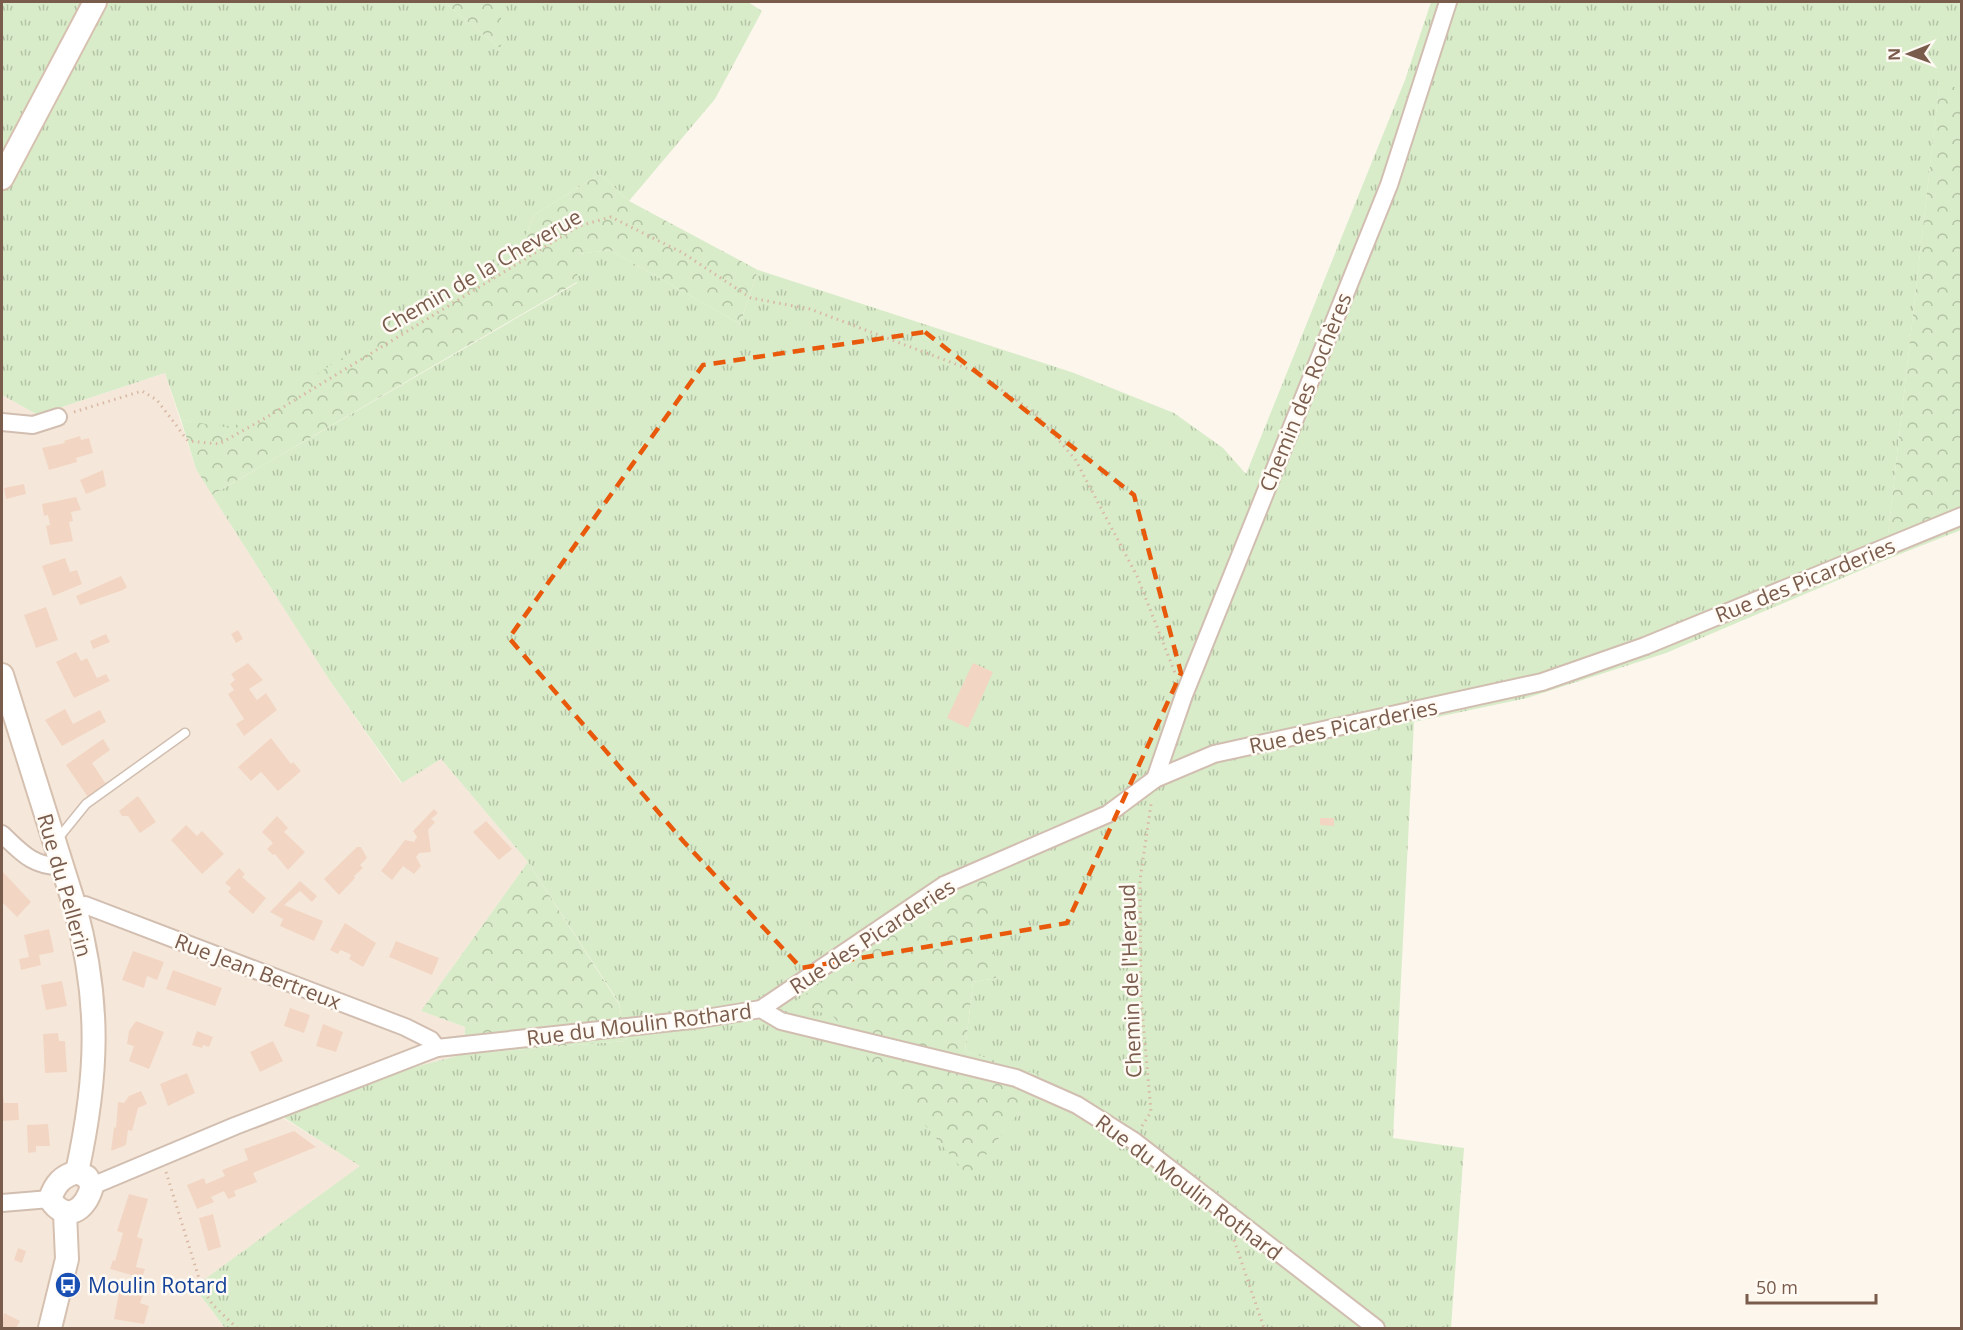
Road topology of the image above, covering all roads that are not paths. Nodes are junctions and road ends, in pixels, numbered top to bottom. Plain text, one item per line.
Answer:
1 (95, 2) edge
2 (1448, 2) edge
3 (2, 177) edge
4 (58, 417) road end
5 (2, 422) edge
6 (1962, 516) edge
7 (2, 675) edge
8 (185, 733) dead end
9 (1155, 779) junction
10 (2, 834) edge
11 (54, 843) junction
12 (61, 866) junction
13 (75, 907) junction
14 (760, 1009) junction
15 (437, 1048) junction
16 (84, 1179) junction
17 (2, 1203) edge
18 (57, 1206) junction
19 (50, 1329) edge
20 (1376, 1329) edge

1 - 3 main road
2 - 9 street, Chemin des Rochères
4 - 5 street
6 - 9 street, Rue des Picarderies
7 - 11 main road, Rue du Pellerin
8 - 11 lane
9 - 14 street, Rue des Picarderies
10 - 12 street
11 - 12 main road, Rue du Pellerin
12 - 13 main road, Rue du Pellerin
13 - 15 street, Rue Jean Bertreux
13 - 16 main road, Rue du Pellerin
14 - 15 street, Rue du Moulin Rothard
14 - 20 street, Rue du Moulin Rothard
15 - 16 street, Rue du Moulin Rothard
16 - 18 main road
16 - 18 main road
17 - 18 street
18 - 19 main road

